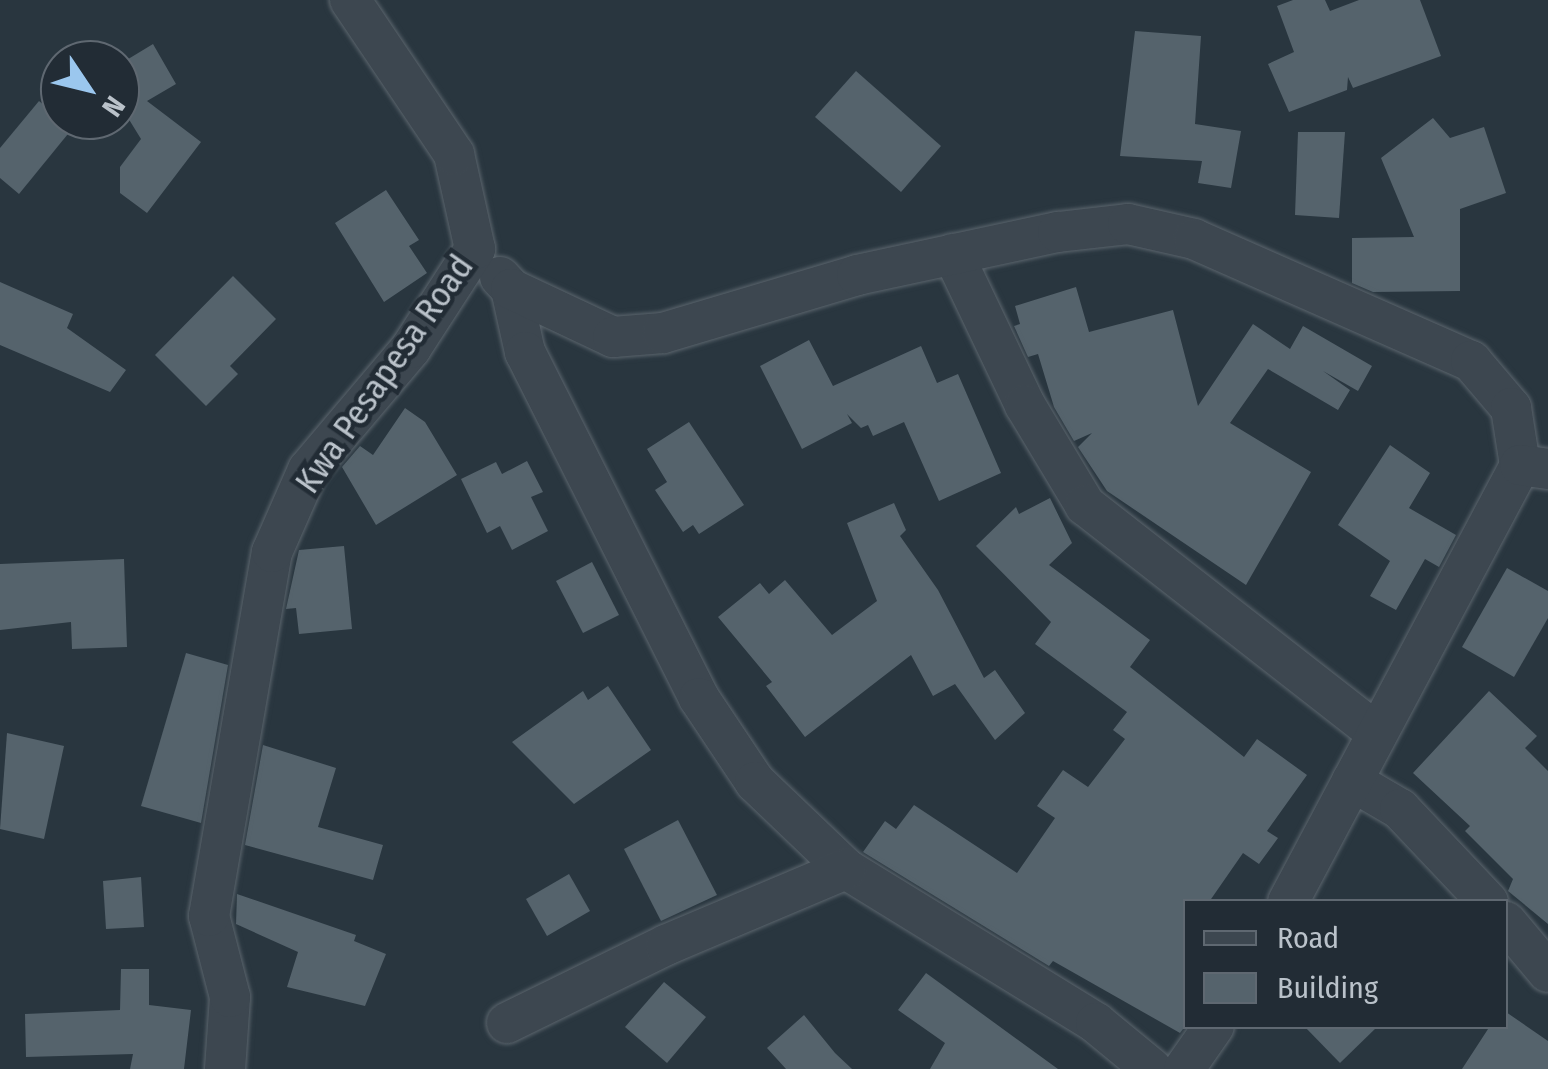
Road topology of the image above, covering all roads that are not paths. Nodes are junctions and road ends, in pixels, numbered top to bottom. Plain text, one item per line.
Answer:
1 (350, 0) edge
2 (475, 249) junction
3 (954, 254) junction
4 (512, 289) junction
5 (1534, 467) edge
6 (1376, 733) junction
7 (1352, 781) junction
8 (846, 869) junction
9 (1290, 899) edge
10 (1485, 899) edge
11 (1508, 924) edge
12 (1548, 972) edge
13 (507, 1023) dead end
14 (1212, 1029) edge
15 (226, 1069) edge
16 (1152, 1069) edge
17 (1184, 1069) edge

1 - 2 street, Kwa Pesapesa Road
2 - 4 street
2 - 15 street, Kwa Pesapesa Road
3 - 4 street
3 - 5 street
3 - 6 street
4 - 8 street
5 - 6 street
6 - 7 street
7 - 9 street
7 - 10 street
8 - 13 street
8 - 16 street
11 - 12 street
14 - 17 street

